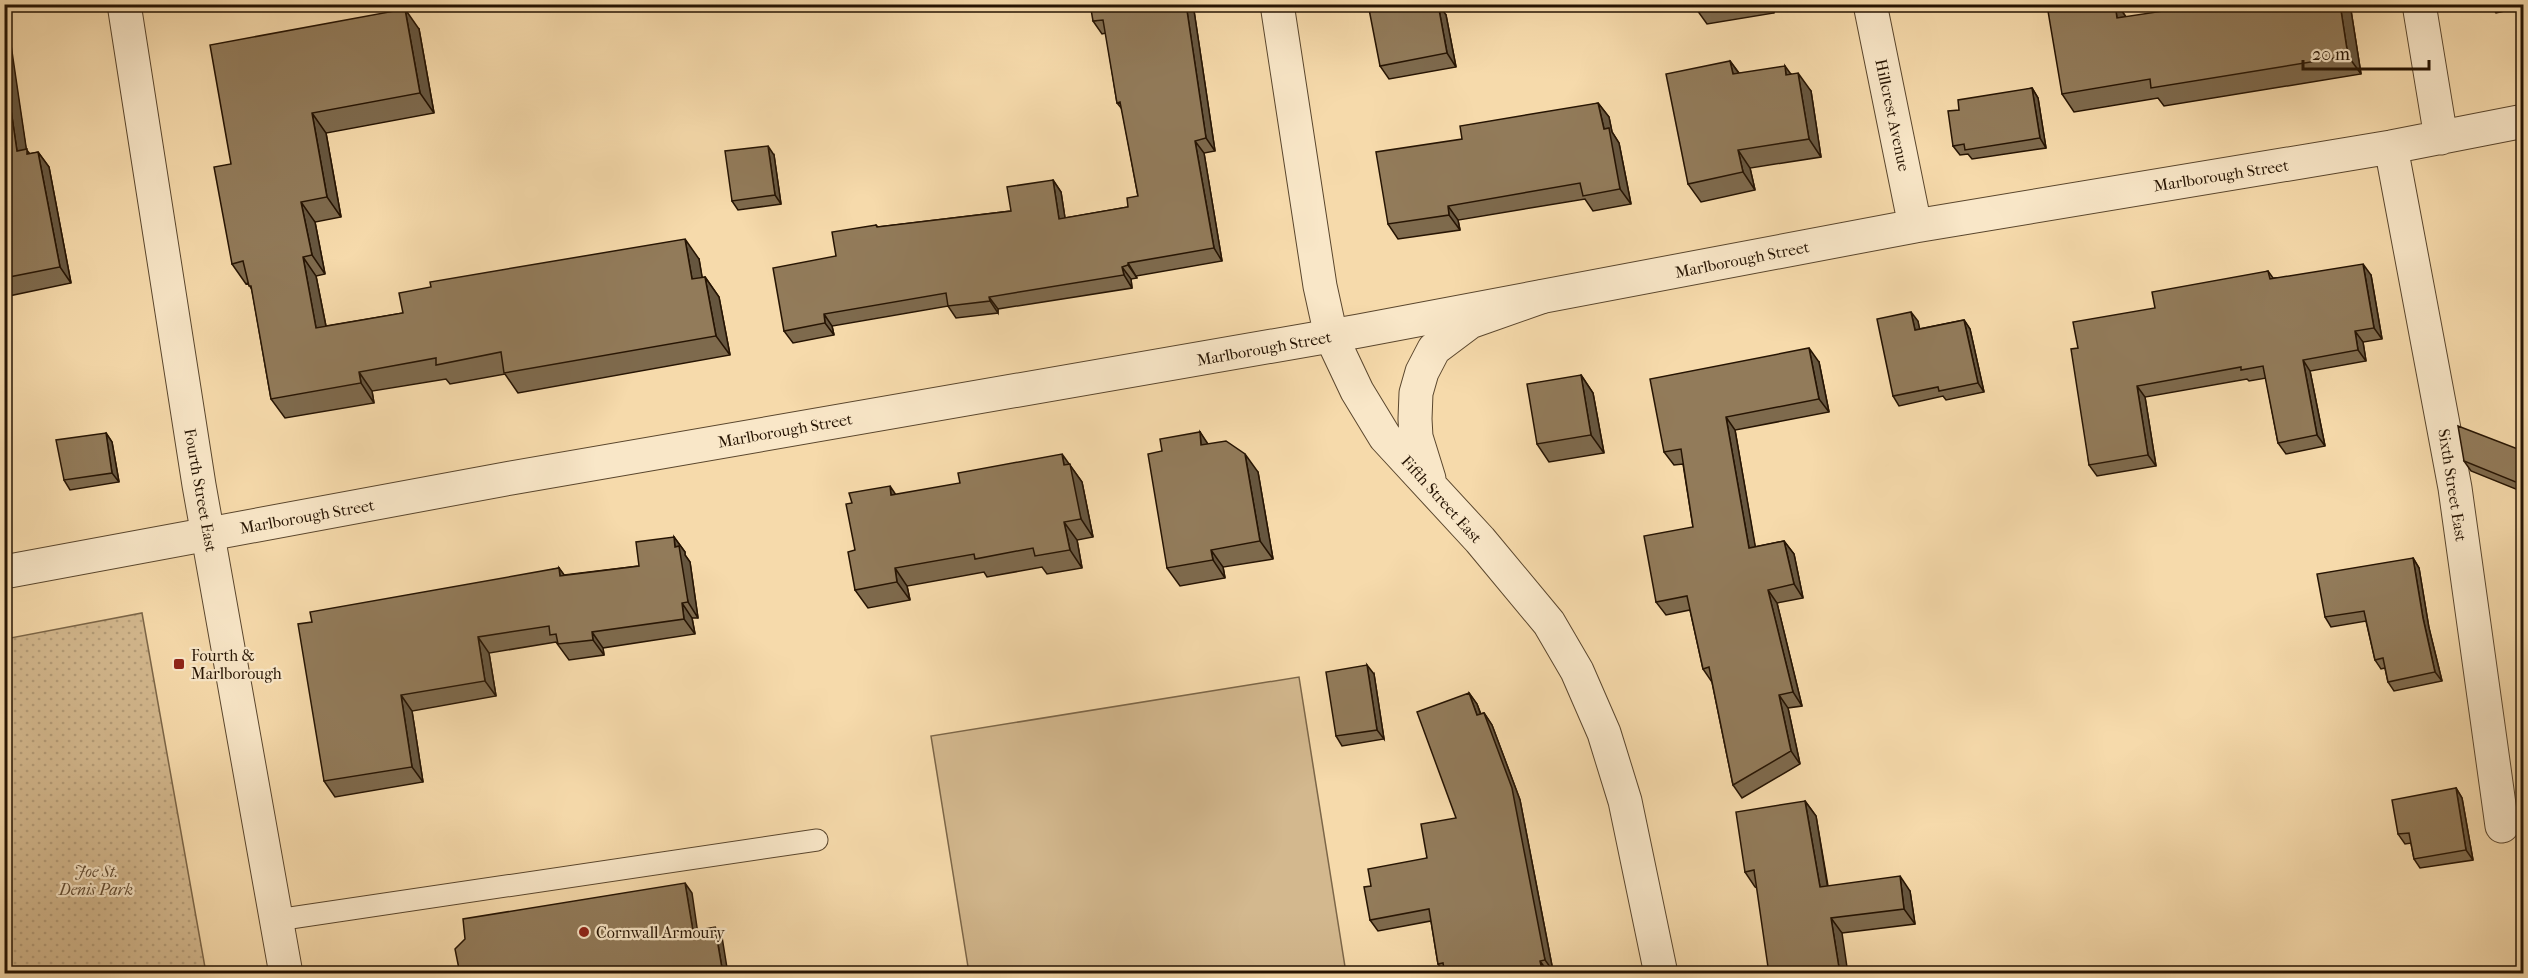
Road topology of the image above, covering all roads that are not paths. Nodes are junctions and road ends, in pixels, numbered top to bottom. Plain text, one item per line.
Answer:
1 (124, 4) edge
2 (1277, 4) edge
3 (1870, 4) edge
4 (2419, 4) edge
5 (2523, 122) edge
6 (2441, 138) junction
7 (2391, 147) junction
8 (1915, 226) junction
9 (1541, 297) junction
10 (1331, 336) junction
11 (1432, 486) junction
12 (208, 534) junction
13 (4, 572) edge
14 (2502, 826) dead end
15 (817, 840) dead end
16 (277, 920) junction
17 (286, 974) edge
18 (1661, 974) edge

1 - 12 street, Fourth Street East
2 - 10 street, Fifth Street East
3 - 8 street, Hillcrest Avenue
4 - 6 street
5 - 6 street, Marlborough Street
6 - 7 street, Marlborough Street
7 - 8 street, Marlborough Street
7 - 14 street, Sixth Street East
8 - 9 street, Marlborough Street
9 - 10 street, Marlborough Street
9 - 11 street
10 - 11 street, Fifth Street East
10 - 12 street, Marlborough Street
11 - 18 street, Fifth Street East
12 - 13 street, Marlborough Street
12 - 16 street, Fourth Street East
15 - 16 lane
16 - 17 street, Fourth Street East

